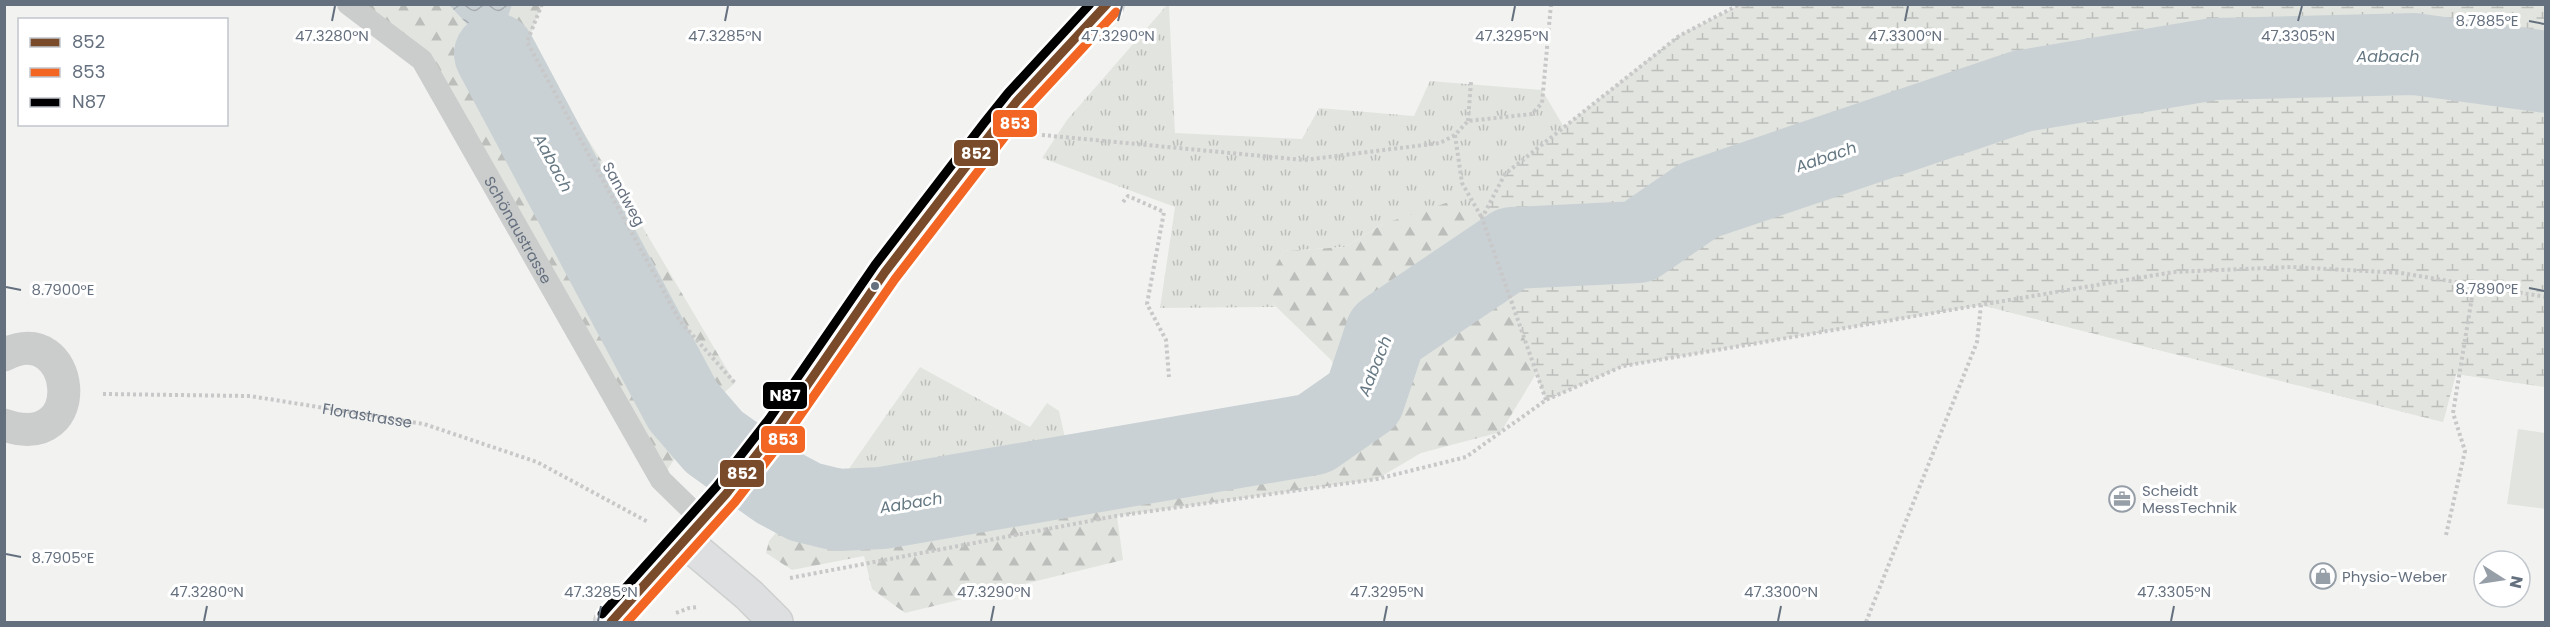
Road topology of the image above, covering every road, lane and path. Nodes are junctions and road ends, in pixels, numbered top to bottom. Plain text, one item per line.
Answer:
1 (348, 4) edge
2 (542, 4) edge
3 (1107, 4) edge
4 (1551, 4) edge
5 (1740, 4) edge
6 (1471, 82) dead end
7 (1468, 122) junction
8 (994, 130) junction
9 (1455, 135) junction
10 (1123, 202) dead end
11 (1482, 218) junction
12 (2474, 285) junction
13 (2546, 297) edge
14 (1981, 305) junction
15 (4, 355) edge
16 (1169, 377) dead end
17 (735, 383) dead end
18 (66, 394) junction
19 (1546, 400) junction
20 (4, 425) edge
21 (648, 522) dead end
22 (694, 531) junction
23 (2446, 536) dead end
24 (780, 574) dead end
25 (701, 607) dead end
26 (674, 614) dead end
27 (611, 622) edge
28 (776, 622) edge
29 (1866, 622) edge

1 - 22 lane, Schönaustrasse
2 - 17 path, Sandweg
3 - 8 main road
4 - 7 path
5 - 11 path
6 - 7 path
7 - 9 path
8 - 9 path
8 - 22 main road
9 - 11 path
10 - 16 path
11 - 19 path
12 - 13 path
12 - 14 path
12 - 23 path
14 - 19 path
14 - 29 path
15 - 18 street
18 - 20 street
18 - 21 path, Florastrasse
19 - 24 path
22 - 27 main road
22 - 28 main road
25 - 26 path

